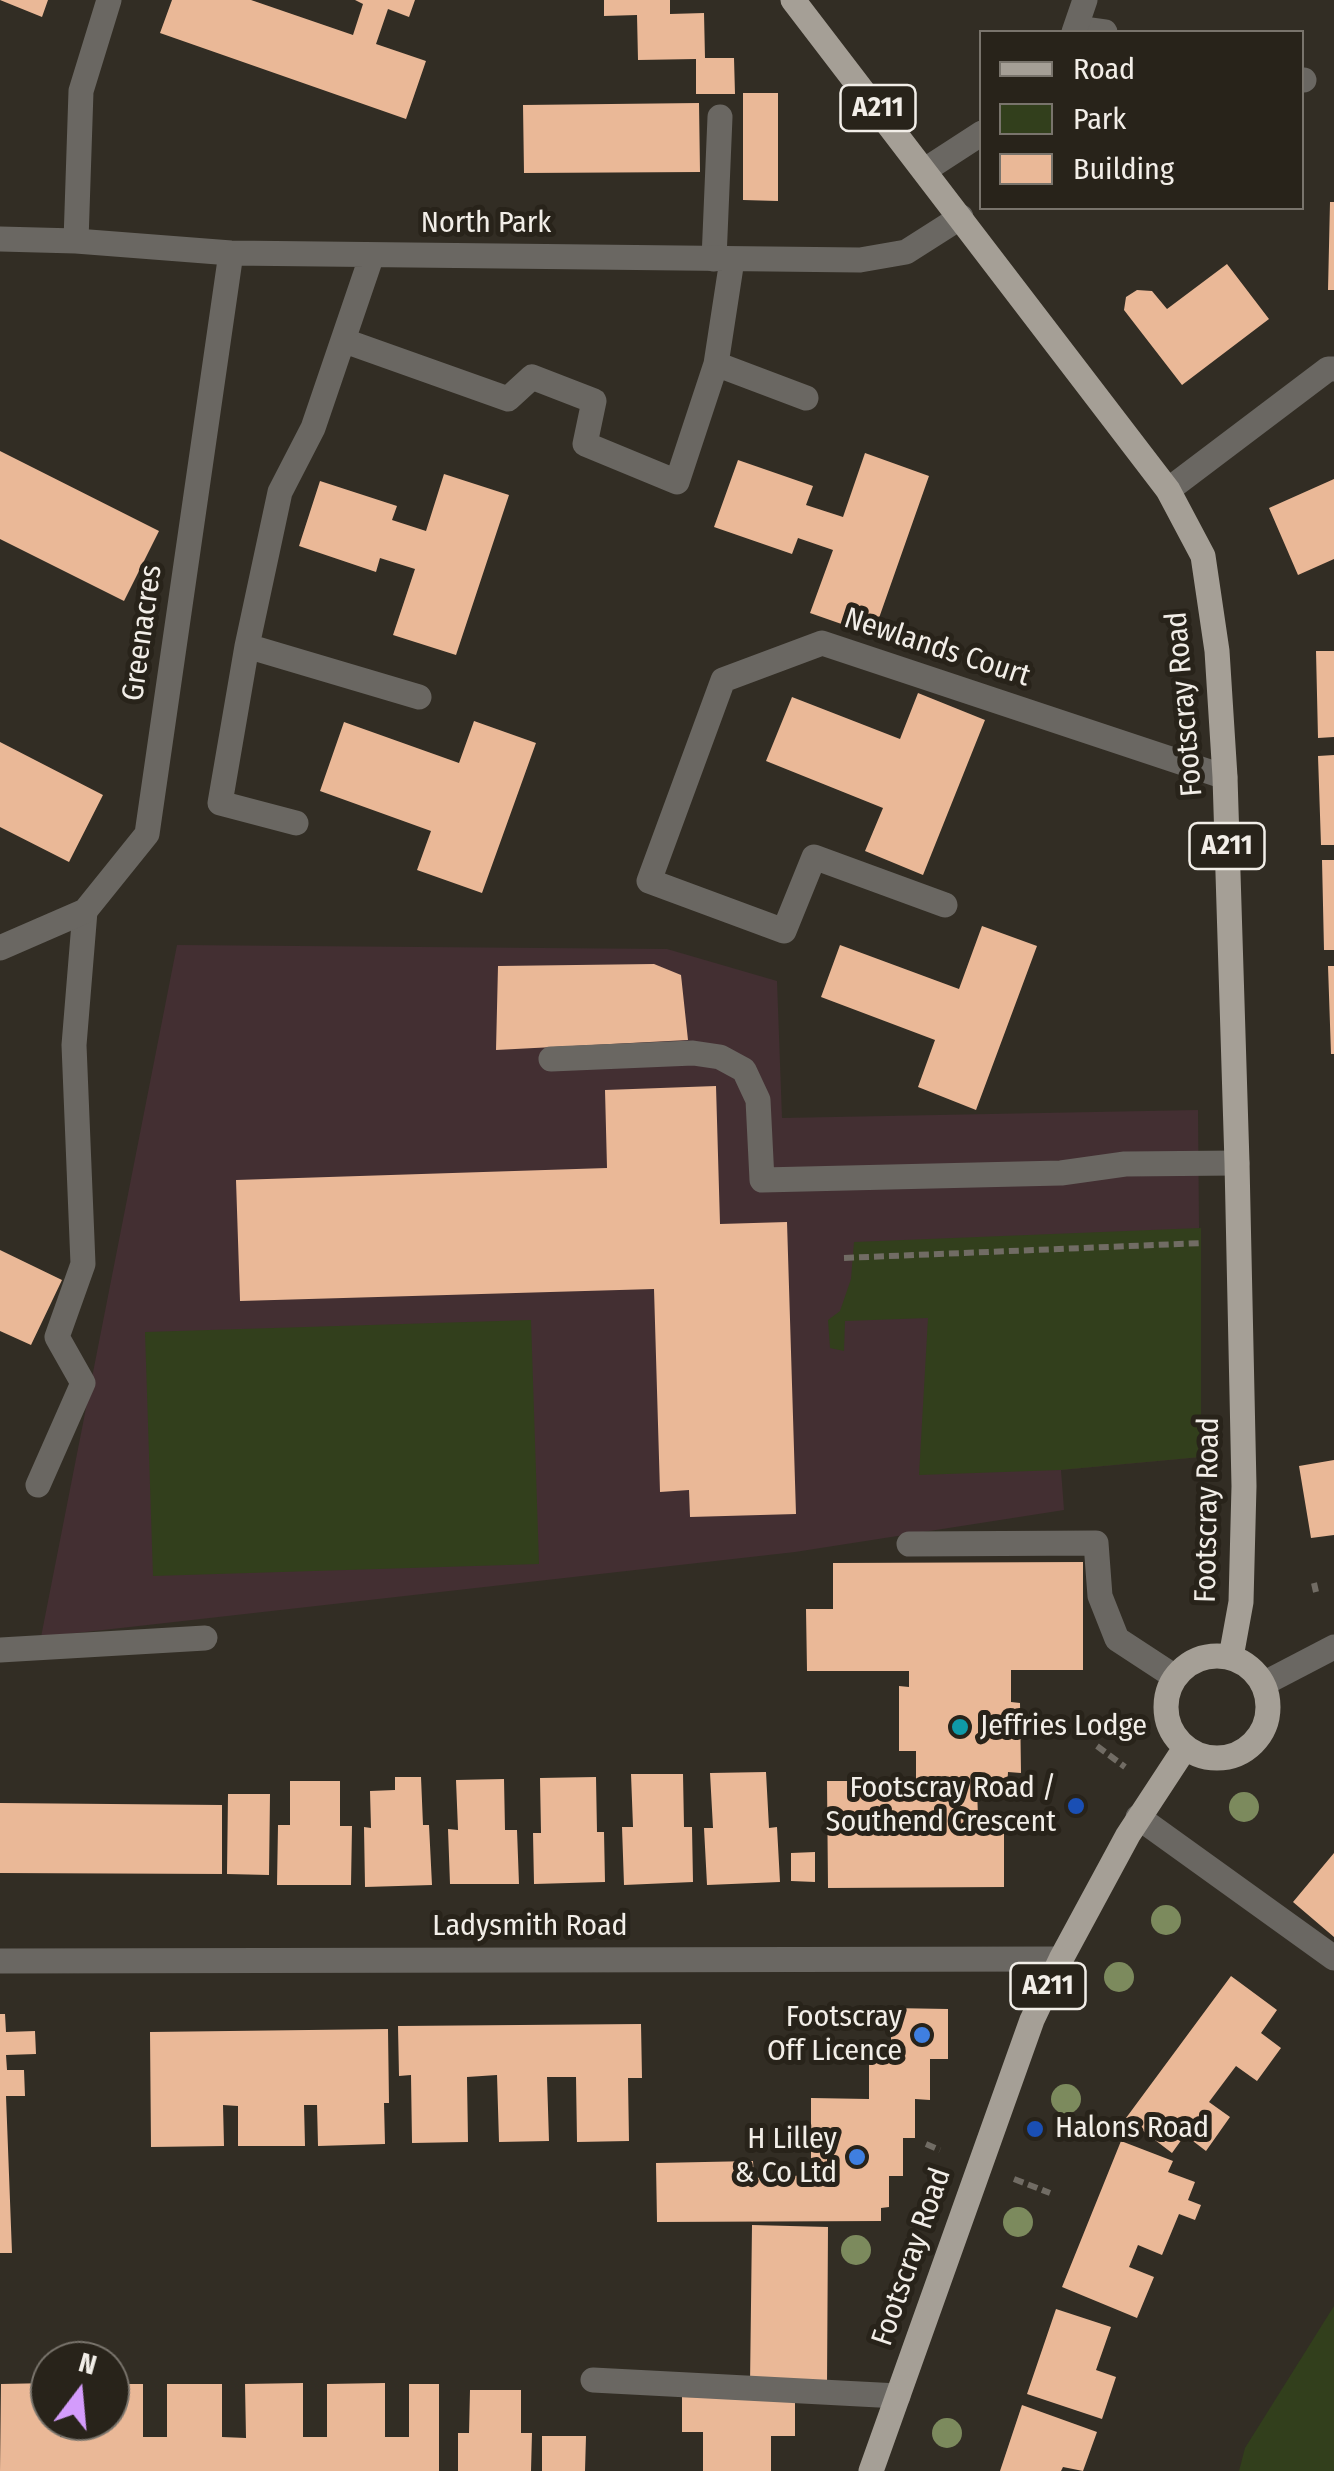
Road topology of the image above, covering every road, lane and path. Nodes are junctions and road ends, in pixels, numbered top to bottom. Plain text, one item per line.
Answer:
1 (109, 0) edge
2 (794, 0) edge
3 (1085, 0) edge
4 (1075, 30) edge
5 (720, 117) dead end
6 (979, 135) edge
7 (926, 170) junction
8 (961, 218) junction
9 (0, 239) edge
10 (76, 241) junction
11 (231, 252) junction
12 (372, 256) junction
13 (724, 260) junction
14 (346, 341) junction
15 (716, 364) junction
16 (1334, 369) edge
17 (806, 398) dead end
18 (1168, 490) junction
19 (247, 646) junction
20 (420, 697) dead end
21 (1225, 777) junction
22 (296, 823) dead end
23 (945, 905) dead end
24 (85, 911) junction
25 (0, 948) edge
26 (551, 1060) dead end
27 (1237, 1163) junction
28 (1208, 1242) dead end
29 (844, 1258) dead end
30 (38, 1485) dead end
31 (908, 1544) dead end
32 (206, 1638) dead end
33 (1334, 1646) edge
34 (0, 1650) edge
35 (1230, 1657) junction
36 (1175, 1677) junction
37 (1264, 1684) junction
38 (1097, 1746) dead end
39 (1184, 1748) junction
40 (1124, 1768) dead end
41 (1138, 1817) junction
42 (1060, 1958) junction
43 (1334, 1958) edge
44 (0, 1961) edge
45 (926, 2144) dead end
46 (940, 2150) dead end
47 (1013, 2179) dead end
48 (1050, 2193) dead end
49 (594, 2380) dead end
50 (898, 2396) junction
51 (871, 2471) edge

1 - 10 street
2 - 7 main road, Footscray Road / A211
3 - 4 street
5 - 13 street
6 - 7 street
7 - 8 main road, Footscray Road / A211
8 - 13 street, North Park
8 - 18 main road, Footscray Road / A211
9 - 10 street, North Park
10 - 11 street, North Park
11 - 12 street, North Park
11 - 24 street, Greenacres
12 - 13 street, North Park
12 - 14 street
13 - 15 street
14 - 15 street
14 - 19 street
15 - 17 street
16 - 18 street
18 - 21 main road, Footscray Road / A211
19 - 20 street
19 - 22 street
21 - 23 street, Newlands Court
21 - 27 main road, Footscray Road / A211
24 - 25 street, Greenacres
24 - 30 street
26 - 27 street
27 - 35 main road, Footscray Road / A211
28 - 29 path
31 - 36 street
32 - 34 street
33 - 37 street
35 - 36 main road
35 - 37 main road
36 - 39 main road
37 - 39 main road
38 - 40 path
39 - 41 main road, Footscray Road / A211
41 - 42 main road, Footscray Road / A211
41 - 43 street
42 - 44 street, Ladysmith Road
42 - 50 main road, Footscray Road / A211
45 - 46 path
47 - 48 path
49 - 50 street
50 - 51 main road, Footscray Road / A211

